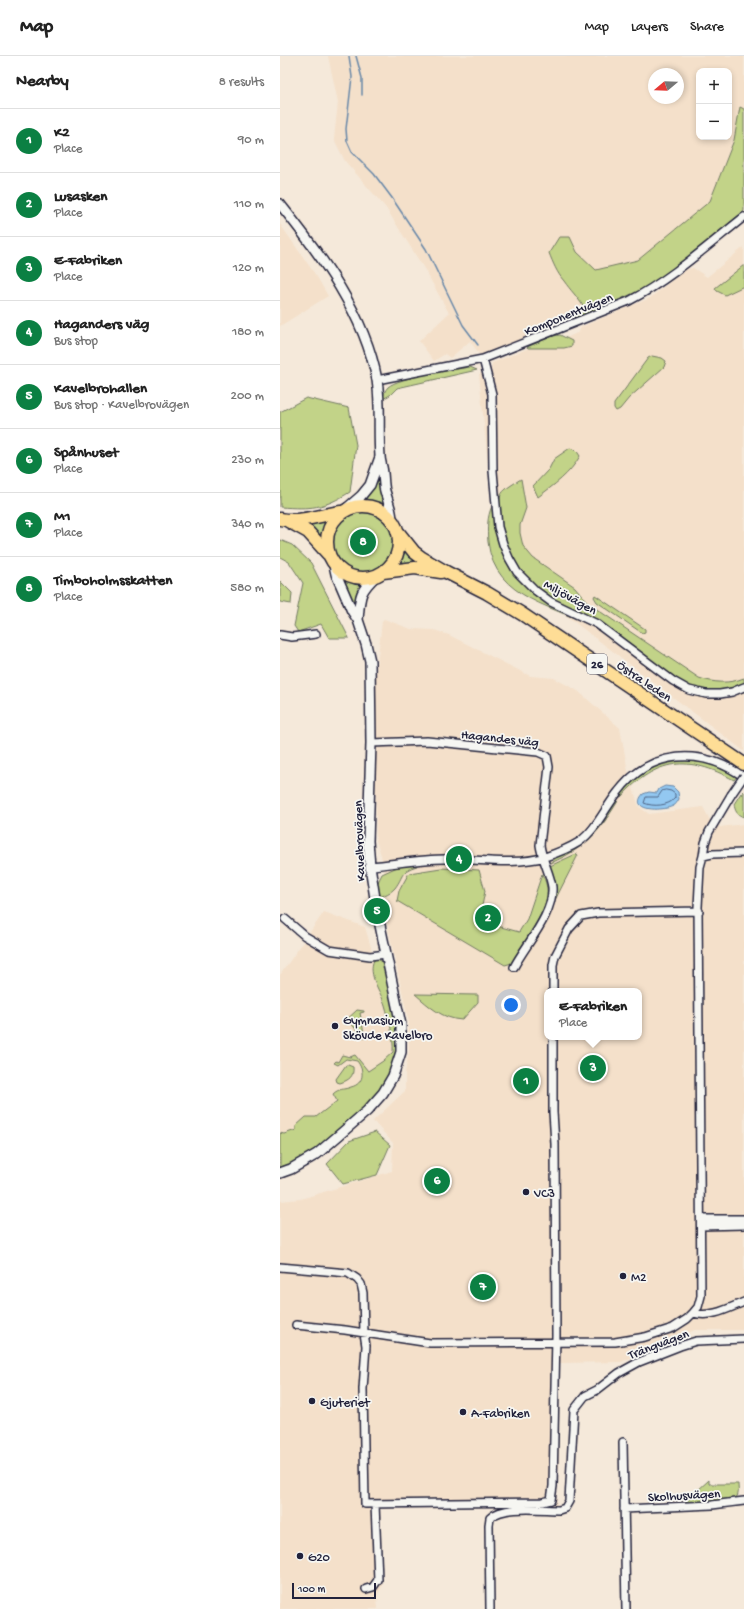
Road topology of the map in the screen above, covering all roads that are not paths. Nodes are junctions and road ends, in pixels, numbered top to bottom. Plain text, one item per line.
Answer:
1 (280, 204) edge
2 (744, 217) edge
3 (483, 359) junction
4 (377, 380) junction
5 (380, 457) junction
6 (344, 511) junction
7 (284, 520) edge
8 (392, 521) junction
9 (398, 532) junction
10 (328, 554) junction
11 (334, 565) junction
12 (446, 572) junction
13 (380, 574) junction
14 (358, 620) junction
15 (316, 634) dead end
16 (280, 635) edge
17 (744, 687) edge
18 (371, 743) junction
19 (744, 764) edge
20 (744, 776) edge
21 (744, 853) edge
22 (703, 856) junction
23 (543, 857) junction
24 (370, 866) junction
25 (698, 911) junction
26 (286, 919) dead end
27 (386, 954) junction
28 (514, 967) dead end
29 (553, 988) edge
30 (553, 1040) edge
31 (280, 1173) edge
32 (744, 1219) edge
33 (701, 1222) junction
34 (744, 1225) edge
35 (280, 1267) edge
36 (744, 1302) edge
37 (693, 1313) junction
38 (296, 1326) dead end
39 (364, 1333) junction
40 (744, 1339) edge
41 (555, 1342) junction
42 (623, 1442) dead end
43 (744, 1501) edge
44 (375, 1504) junction
45 (624, 1509) junction
46 (366, 1589) dead end
47 (490, 1609) edge
48 (626, 1609) edge

1 - 4 main road
2 - 3 street, Komponentvägen
3 - 4 street, Komponentvägen
3 - 17 street, Miljövägen
4 - 5 main road
5 - 6 main road
5 - 8 main road
6 - 7 highway, 26
6 - 8 highway, 26
6 - 10 highway, 26
7 - 10 highway, 26
8 - 9 highway, 26
9 - 12 highway, Östra leden / 26
9 - 13 highway, 26
10 - 11 highway, 26
11 - 13 highway, 26
11 - 14 main road, Kavelbrovägen
12 - 13 highway, Östra leden / 26
12 - 19 highway, Östra leden / 26
13 - 14 main road, Kavelbrovägen
14 - 18 main road, Kavelbrovägen
15 - 16 street
18 - 23 street, Hagandes väg
18 - 24 main road, Kavelbrovägen
20 - 22 street, bridge
20 - 23 street
21 - 22 street
22 - 25 street
23 - 24 street
23 - 28 street
24 - 27 main road, Kavelbrovägen
25 - 29 street
25 - 33 street
26 - 27 street
27 - 31 main road, Kavelbrovägen
30 - 41 street
32 - 33 street
33 - 34 street
33 - 37 street
35 - 39 street
36 - 37 street
37 - 41 street
38 - 39 street
39 - 41 street
39 - 44 street
40 - 47 street, Trängvägen
41 - 44 street
42 - 45 street
43 - 45 street, Skolhusvägen
44 - 46 street
45 - 48 street

